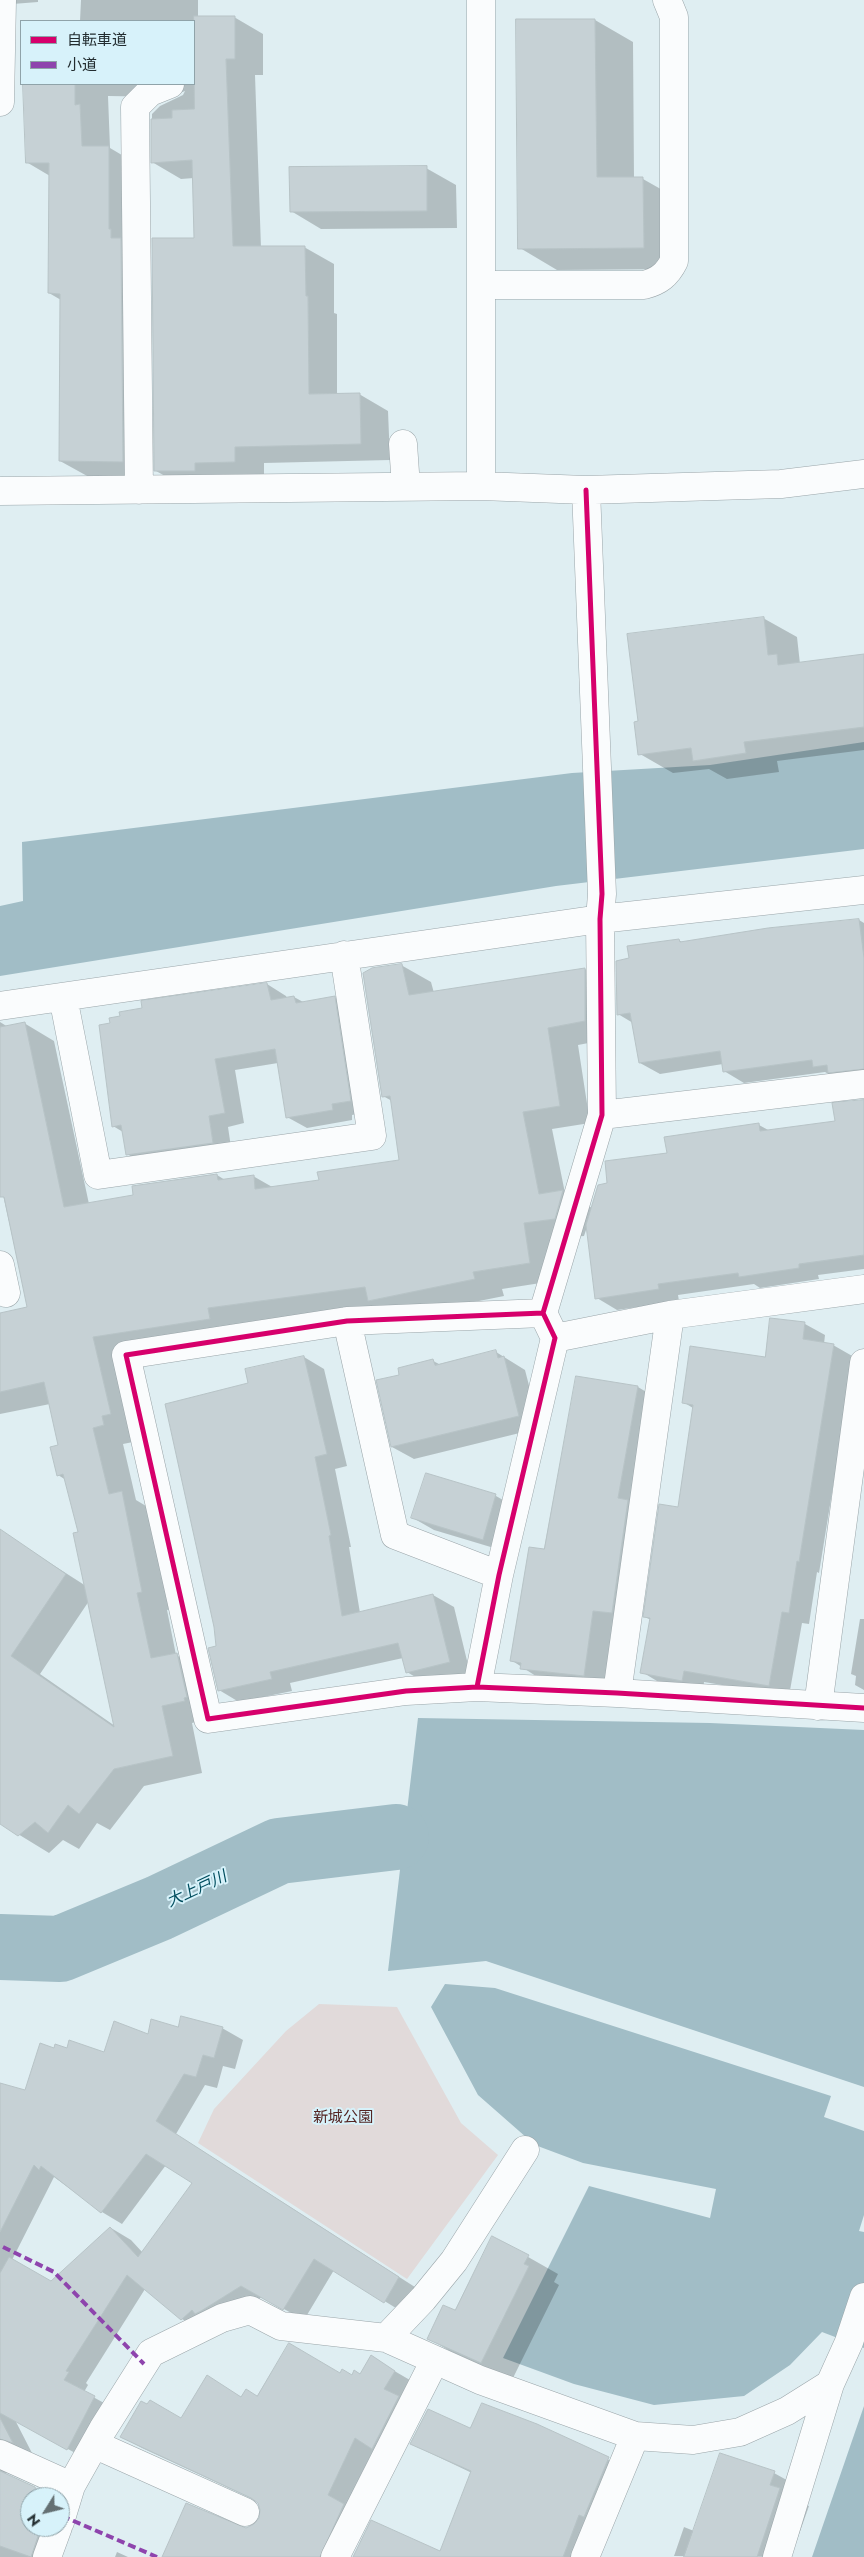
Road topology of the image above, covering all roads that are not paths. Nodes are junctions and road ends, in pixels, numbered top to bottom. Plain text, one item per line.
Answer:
1 (2, 0) edge
2 (481, 0) edge
3 (667, 0) edge
4 (168, 85) edge
5 (0, 102) edge
6 (480, 286) junction
7 (403, 444) dead end
8 (864, 474) edge
9 (481, 486) junction
10 (406, 487) junction
11 (139, 490) junction
12 (586, 490) junction
13 (0, 491) edge
14 (864, 890) edge
15 (601, 907) junction
16 (344, 955) junction
17 (63, 997) junction
18 (0, 1006) edge
19 (864, 1084) edge
20 (602, 1115) junction
21 (0, 1265) edge
22 (864, 1289) edge
23 (6, 1293) dead end
24 (542, 1313) junction
25 (670, 1315) junction
26 (347, 1321) junction
27 (555, 1338) junction
28 (864, 1363) edge
29 (499, 1575) junction
30 (477, 1687) junction
31 (617, 1693) junction
32 (818, 1706) junction
33 (864, 1708) edge
34 (525, 2150) dead end
35 (864, 2297) edge
36 (386, 2338) junction
37 (435, 2360) junction
38 (830, 2384) junction
39 (635, 2436) junction
40 (96, 2445) junction
41 (0, 2454) edge
42 (71, 2486) junction
43 (70, 2489) edge
44 (244, 2512) dead end
45 (54, 2537) edge
46 (47, 2557) edge
47 (335, 2557) edge
48 (585, 2557) edge
49 (777, 2557) edge

1 - 5 street
2 - 6 street
3 - 6 street
4 - 11 street
6 - 9 street
7 - 10 street
8 - 12 street
9 - 10 street
9 - 12 street
10 - 11 street
11 - 13 street
12 - 15 street
14 - 15 street
15 - 16 street
15 - 20 street
16 - 17 street
16 - 17 street
17 - 18 street
19 - 20 street
20 - 24 street
21 - 23 street
22 - 25 street
24 - 26 street
24 - 27 street
25 - 27 street
25 - 31 street
26 - 29 street
26 - 30 street
27 - 29 street
28 - 32 street
29 - 30 street
30 - 31 street
31 - 32 street
32 - 33 street
34 - 36 street
35 - 38 street
36 - 37 street
36 - 40 street
37 - 39 street
37 - 47 street
38 - 39 street
38 - 49 street
39 - 48 street
40 - 42 street
40 - 44 street
41 - 42 street
42 - 43 street
45 - 46 street

